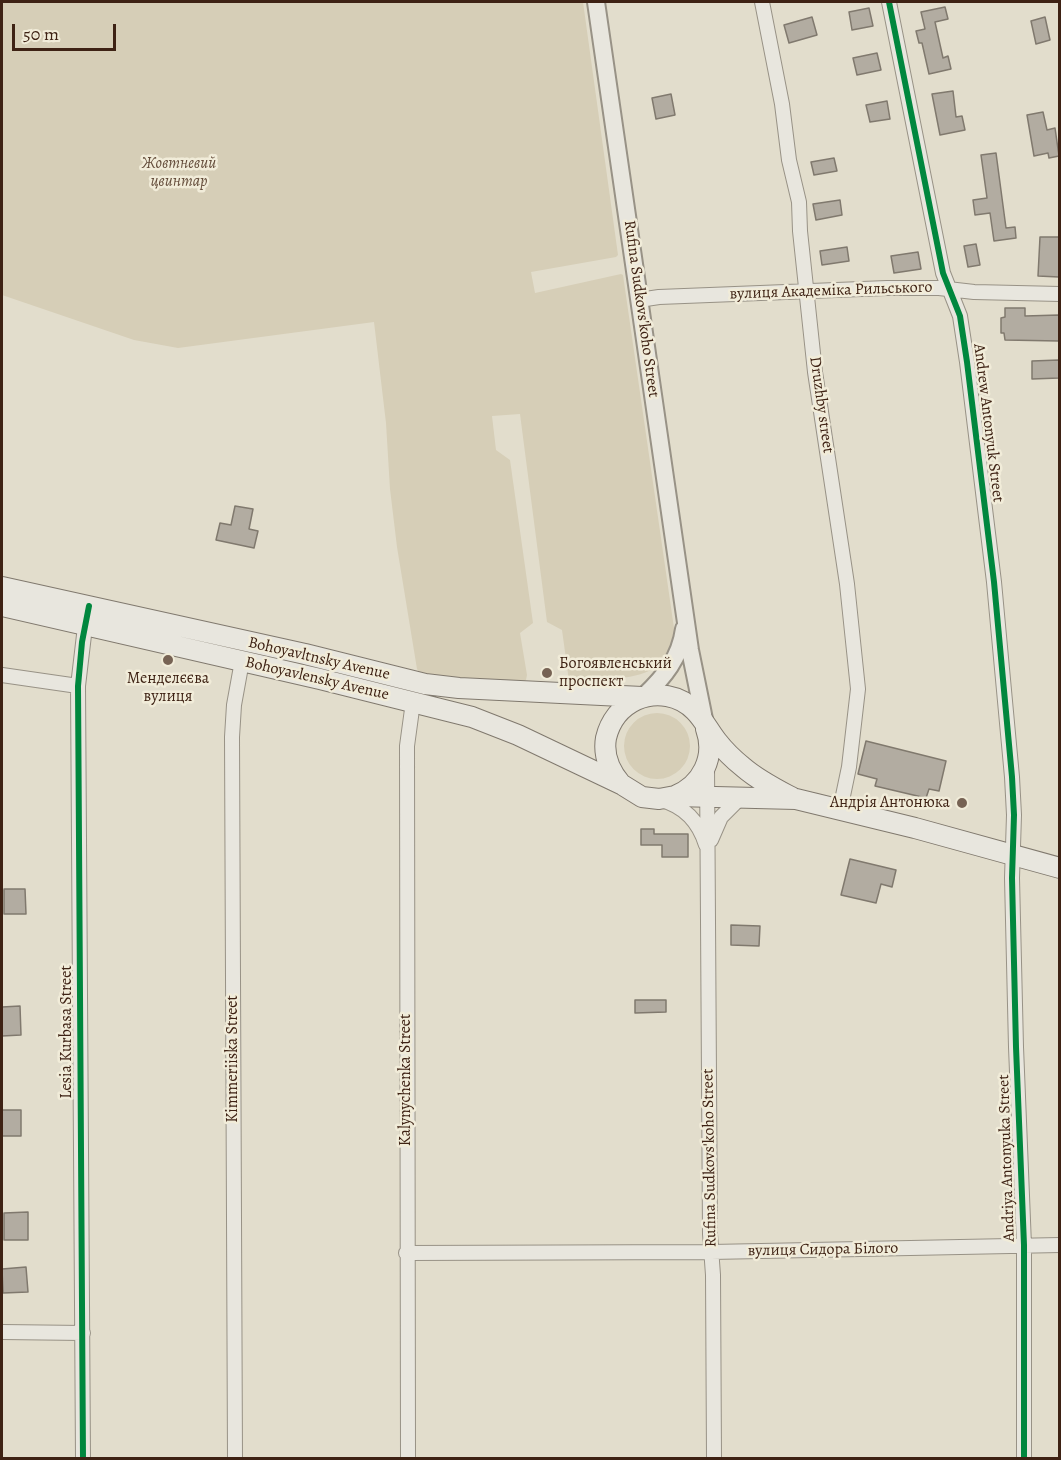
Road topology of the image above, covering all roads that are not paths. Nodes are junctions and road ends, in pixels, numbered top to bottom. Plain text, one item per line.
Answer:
1 (596, 2) edge
2 (762, 2) edge
3 (889, 2) edge
4 (950, 290) junction
5 (806, 291) junction
6 (1059, 294) edge
7 (639, 300) junction
8 (2, 587) edge
9 (2, 606) edge
10 (89, 606) junction
11 (685, 616) junction
12 (85, 625) junction
13 (242, 661) junction
14 (2, 675) edge
15 (78, 686) junction
16 (643, 697) junction
17 (413, 702) junction
18 (706, 726) junction
19 (707, 762) junction
20 (621, 784) junction
21 (667, 798) junction
22 (708, 798) junction
23 (740, 798) junction
24 (796, 799) junction
25 (840, 810) junction
26 (708, 856) junction
27 (1013, 856) junction
28 (1059, 868) edge
29 (1024, 1245) junction
30 (1059, 1245) edge
31 (711, 1252) junction
32 (406, 1253) junction
33 (2, 1332) edge
34 (83, 1333) junction
35 (83, 1458) edge
36 (235, 1458) edge
37 (408, 1458) edge
38 (714, 1458) edge
39 (1024, 1458) edge

1 - 7 street, Rufina Sudkovs'koho Street
2 - 5 street, Druzhby street
3 - 4 street, Andrew Antonyuk Street
4 - 5 street, вулиця Академіка Рильського
4 - 6 street, вулиця Академіка Рильського
4 - 27 street, Andrew Antonyuk Street
5 - 7 street, вулиця Академіка Рильського
5 - 25 street, Druzhby street
7 - 11 street, Rufina Sudkovs'koho Street
8 - 10 main road, Bohoyavltnsky Avenue
9 - 12 main road, Bohoyavlensky Avenue
10 - 12 street, Lesia Kurbasa Street
10 - 16 main road, Bohoyavltnsky Avenue
11 - 16 street, Rufina Sudkovs'koho Street
11 - 18 street, Rufina Sudkovs'koho Street
12 - 13 main road, Bohoyavlensky Avenue
12 - 15 street, Lesia Kurbasa Street
13 - 17 main road, Bohoyavlensky Avenue
13 - 36 street, Kimmeriiska Street
14 - 15 street
15 - 34 street, Lesia Kurbasa Street
16 - 18 main road, Bohoyavltnsky Avenue
16 - 20 main road
17 - 20 main road, Bohoyavlensky Avenue
17 - 32 street, Kalynychenka Street
18 - 19 main road, Rufina Sudkovs'koho Street
18 - 24 main road, Bohoyavltnsky Avenue
19 - 21 main road
19 - 22 street, Rufina Sudkovs'koho Street
20 - 21 main road, Bohoyavltnsky Avenue
21 - 22 main road, Bohoyavltnsky Avenue
21 - 26 street, Rufina Sudkovs'koho Street
22 - 23 main road, Bohoyavltnsky Avenue
22 - 26 street, Rufina Sudkovs'koho Street
23 - 24 main road, Bohoyavltnsky Avenue
23 - 26 street, Rufina Sudkovs'koho Street
24 - 25 main road, Bohoyavltnsky Avenue
25 - 27 main road, Bohoyavltnsky Avenue
26 - 31 street, Rufina Sudkovs'koho Street
27 - 28 main road, Bohoyavltnsky Avenue
27 - 29 street, Andriya Antonyuka Street
29 - 30 street, вулиця Сидора Білого
29 - 31 street, вулиця Сидора Білого
29 - 39 street, Andriya Antonyuka Street
31 - 32 street, вулиця Сидора Білого
31 - 38 street, Rufina Sudkovs'koho Street
32 - 37 street, Kalynychenka Street
33 - 34 street
34 - 35 street, Lesia Kurbasa Street

